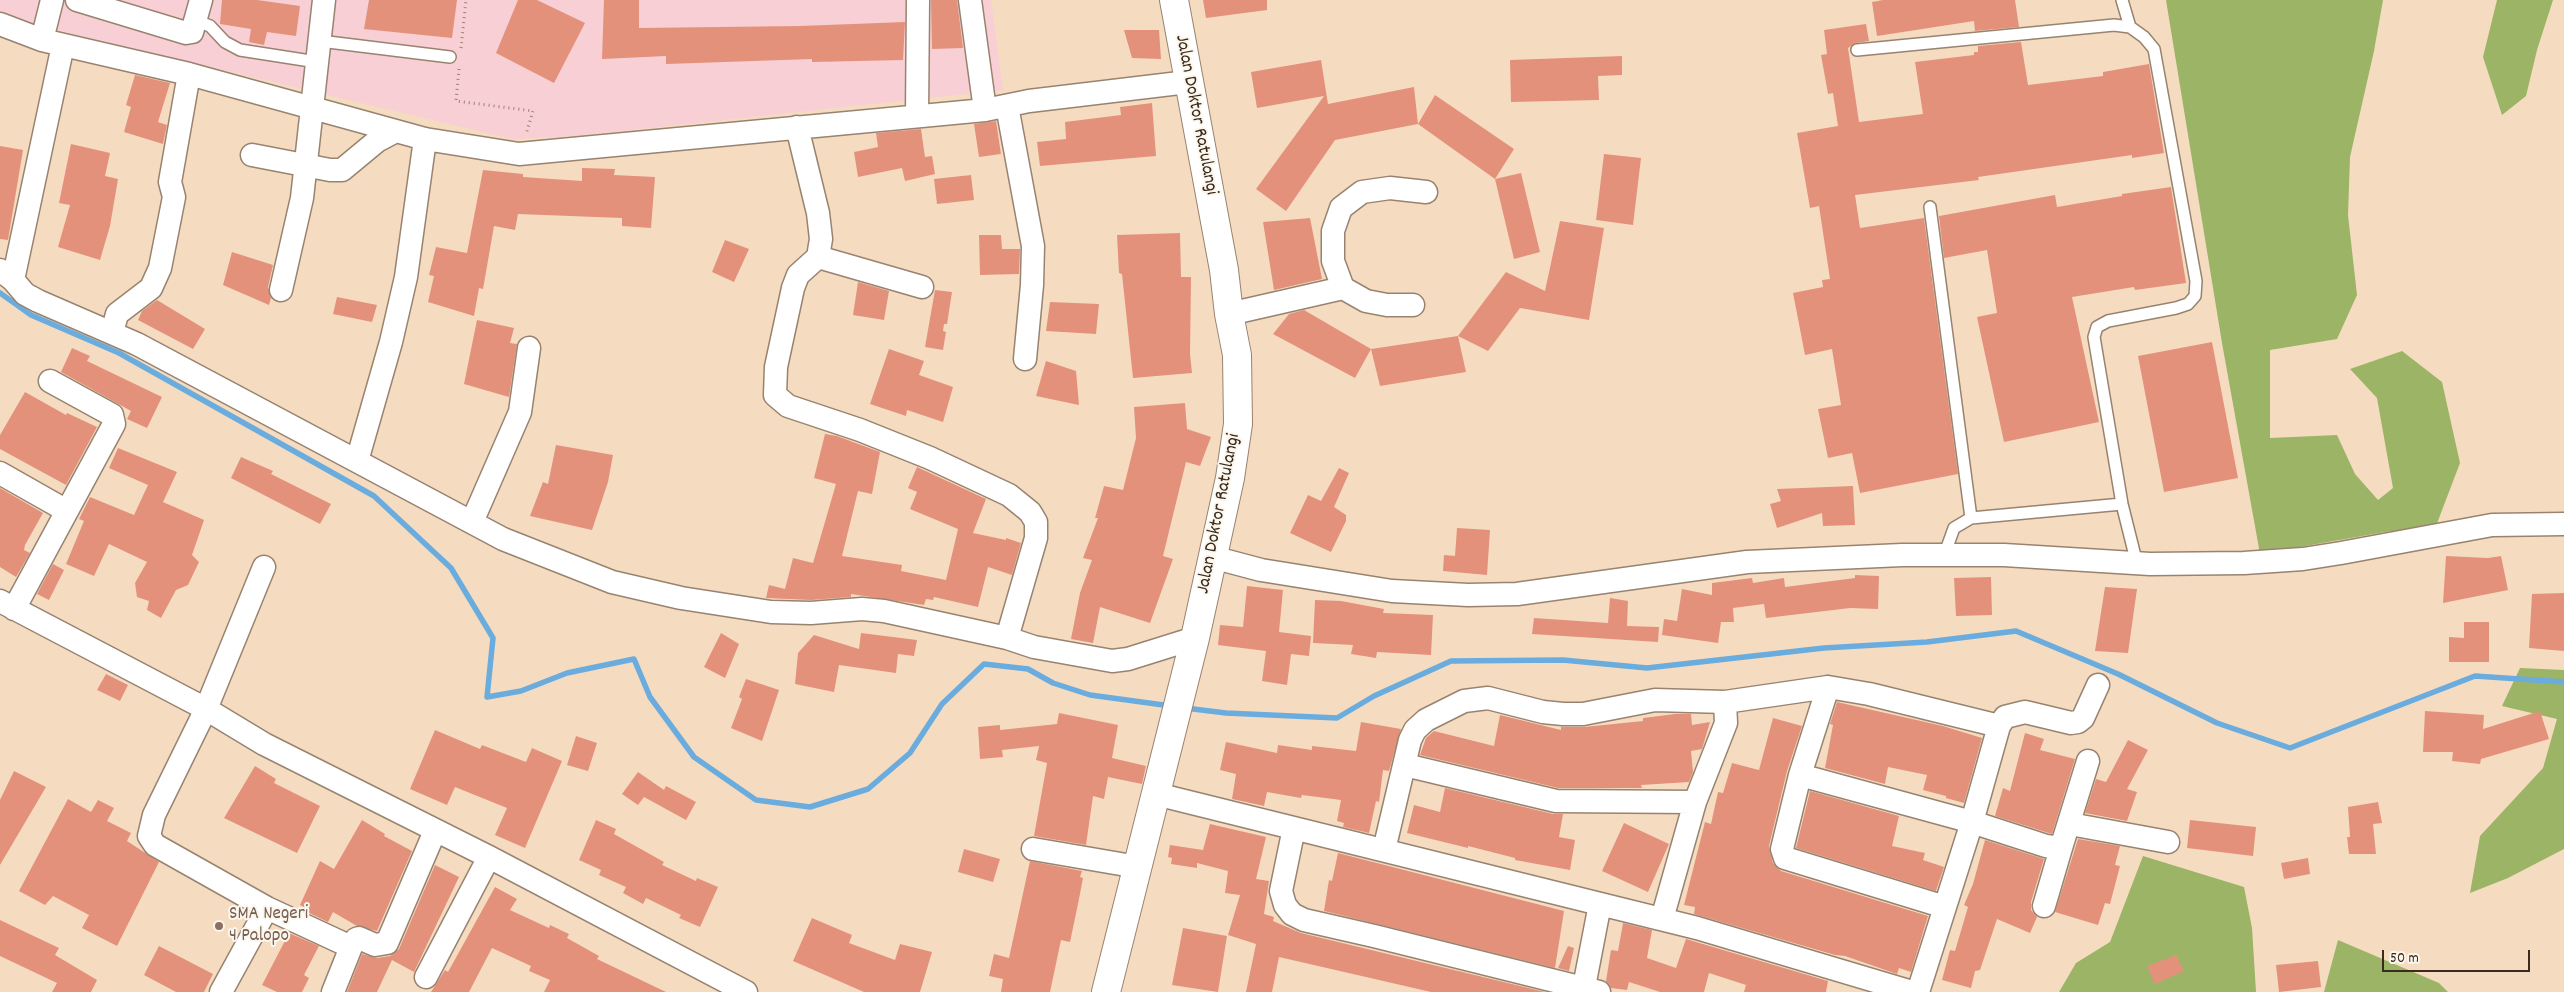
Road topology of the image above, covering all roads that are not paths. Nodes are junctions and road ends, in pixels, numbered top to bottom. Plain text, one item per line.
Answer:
1 (52, 0) edge
2 (77, 0) edge
3 (324, 0) edge
4 (918, 0) edge
5 (970, 0) edge
6 (1174, 0) edge
7 (2122, 0) edge
8 (199, 11) edge
9 (0, 24) edge
10 (2130, 27) junction
11 (52, 42) junction
12 (1857, 50) dead end
13 (319, 51) junction
14 (455, 56) road end
15 (189, 74) junction
16 (1188, 82) junction
17 (1007, 106) junction
18 (313, 109) junction
19 (985, 110) junction
20 (917, 115) junction
21 (797, 127) junction
22 (396, 132) junction
23 (425, 140) junction
24 (252, 155) dead end
25 (305, 166) junction
26 (1426, 192) dead end
27 (1930, 207) dead end
28 (818, 257) junction
29 (7, 275) edge
30 (922, 287) dead end
31 (1343, 288) junction
32 (282, 290) dead end
33 (1413, 305) dead end
34 (1229, 314) junction
35 (112, 333) junction
36 (529, 348) dead end
37 (1025, 359) dead end
38 (50, 381) dead end
39 (357, 461) junction
40 (0, 473) edge
41 (2122, 504) junction
42 (67, 511) junction
43 (1970, 518) junction
44 (472, 522) junction
45 (2564, 524) edge
46 (1945, 553) junction
47 (1212, 557) junction
48 (2137, 564) junction
49 (264, 567) dead end
50 (7, 605) edge
51 (1007, 638) junction
52 (1195, 638) junction
53 (2098, 685) dead end
54 (1828, 687) junction
55 (1725, 702) junction
56 (206, 709) junction
57 (1999, 726) junction
58 (2088, 761) dead end
59 (1404, 765) junction
60 (1800, 775) junction
61 (1156, 794) junction
62 (1694, 802) junction
63 (1972, 822) junction
64 (2070, 824) junction
65 (1294, 828) junction
66 (435, 832) junction
67 (2168, 842) dead end
68 (2061, 848) junction
69 (1033, 849) dead end
70 (1384, 850) junction
71 (489, 857) junction
72 (1138, 867) junction
73 (1600, 904) junction
74 (2044, 906) dead end
75 (1945, 907) junction
76 (267, 908) junction
77 (1662, 919) junction
78 (351, 947) junction
79 (426, 977) dead end
80 (1589, 991) edge
81 (221, 992) edge
82 (332, 992) edge
83 (746, 992) edge
84 (1106, 992) edge
85 (1912, 992) edge
86 (1918, 992) edge

1 - 11 street
2 - 8 street
3 - 13 street
4 - 20 street
5 - 19 street
6 - 16 highway, Jalan Doktor Ratulangi
7 - 10 lane
8 - 13 lane
9 - 11 street
10 - 12 lane
10 - 41 lane
11 - 15 street
11 - 29 street
13 - 14 lane
13 - 18 street
15 - 18 street
15 - 35 street
16 - 17 street
16 - 34 highway, Jalan Doktor Ratulangi
17 - 19 street
17 - 37 street
18 - 22 street
18 - 25 street
19 - 20 street
20 - 21 street
21 - 23 street
21 - 28 street
22 - 23 street
22 - 25 street
23 - 39 street
24 - 25 street
25 - 32 street
26 - 31 street
27 - 43 lane
28 - 30 street
28 - 51 street
29 - 35 street
31 - 33 street
31 - 34 street
34 - 47 highway, Jalan Doktor Ratulangi
35 - 39 street
36 - 44 street
38 - 42 street
39 - 44 street
40 - 42 street
41 - 43 lane
41 - 48 lane
42 - 50 street
43 - 46 lane
44 - 51 street
45 - 48 street
46 - 47 street
46 - 48 street
47 - 52 highway, Jalan Doktor Ratulangi
49 - 56 street
50 - 56 street
51 - 52 street
52 - 61 highway, Jalan Doktor Ratulangi
53 - 57 street
54 - 55 street
54 - 57 street
54 - 60 street
55 - 59 street
55 - 62 street
56 - 66 street
56 - 76 street
57 - 63 street
58 - 64 street
59 - 62 street
59 - 70 street
60 - 63 street
60 - 75 street
61 - 65 street
61 - 72 highway, Jalan Doktor Ratulangi
62 - 77 street
63 - 68 street
63 - 75 street
64 - 67 street
64 - 68 street
65 - 70 street
65 - 80 street
66 - 71 street
66 - 78 street
68 - 74 street
69 - 72 street
70 - 73 street
71 - 79 street
71 - 83 street
72 - 84 highway, Jalan Doktor Ratulangi
73 - 77 street
73 - 80 street
75 - 86 street
76 - 78 street
76 - 81 street
77 - 85 street
78 - 82 street

